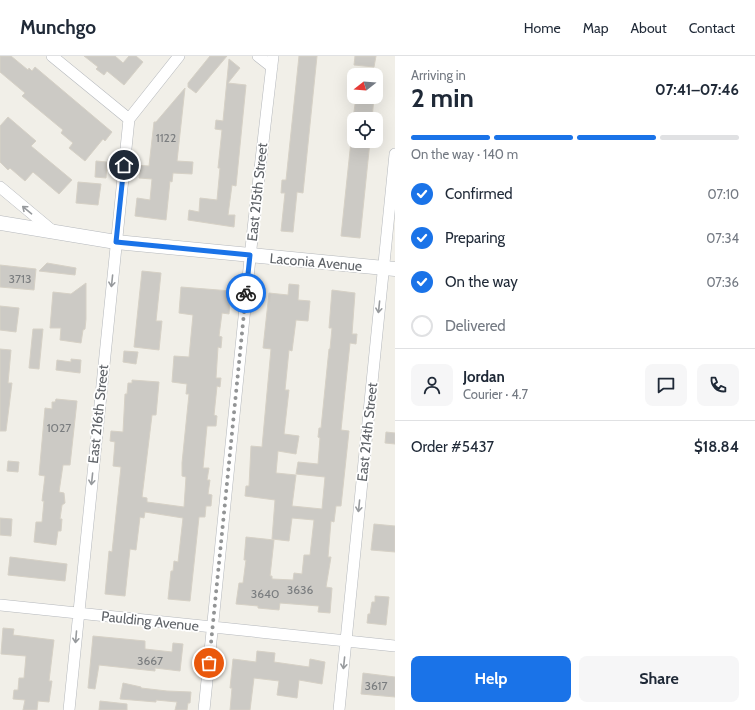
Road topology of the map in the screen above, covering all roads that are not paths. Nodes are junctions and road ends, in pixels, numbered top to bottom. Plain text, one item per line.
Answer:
1 (52, 56) edge
2 (179, 56) edge
3 (258, 56) edge
4 (272, 62) edge
5 (129, 119) junction
6 (395, 154) edge
7 (0, 187) edge
8 (0, 223) edge
9 (54, 232) junction
10 (116, 242) junction
11 (250, 255) junction
12 (389, 269) edge
13 (0, 605) edge
14 (78, 613) junction
15 (212, 628) junction
16 (346, 641) junction
17 (395, 646) edge
18 (69, 710) edge
19 (204, 710) edge
20 (339, 710) edge

1 - 5 street
2 - 5 street
3 - 4 street
4 - 11 street, East 215th Street
5 - 10 street, East 216th Street
6 - 12 street, East 214th Street
9 -> 7 street
8 - 9 street, Laconia Avenue
9 - 10 street, Laconia Avenue
10 - 11 street, Laconia Avenue
10 -> 14 street, East 216th Street
11 - 12 street, Laconia Avenue
11 - 15 street, East 215th Street
12 -> 16 street, East 214th Street
13 - 14 street, Paulding Avenue
14 - 15 street, Paulding Avenue
14 -> 18 street, East 216th Street
15 - 16 street, Paulding Avenue
15 - 19 street, East 215th Street
16 - 17 street, Paulding Avenue
16 -> 20 street, East 214th Street

